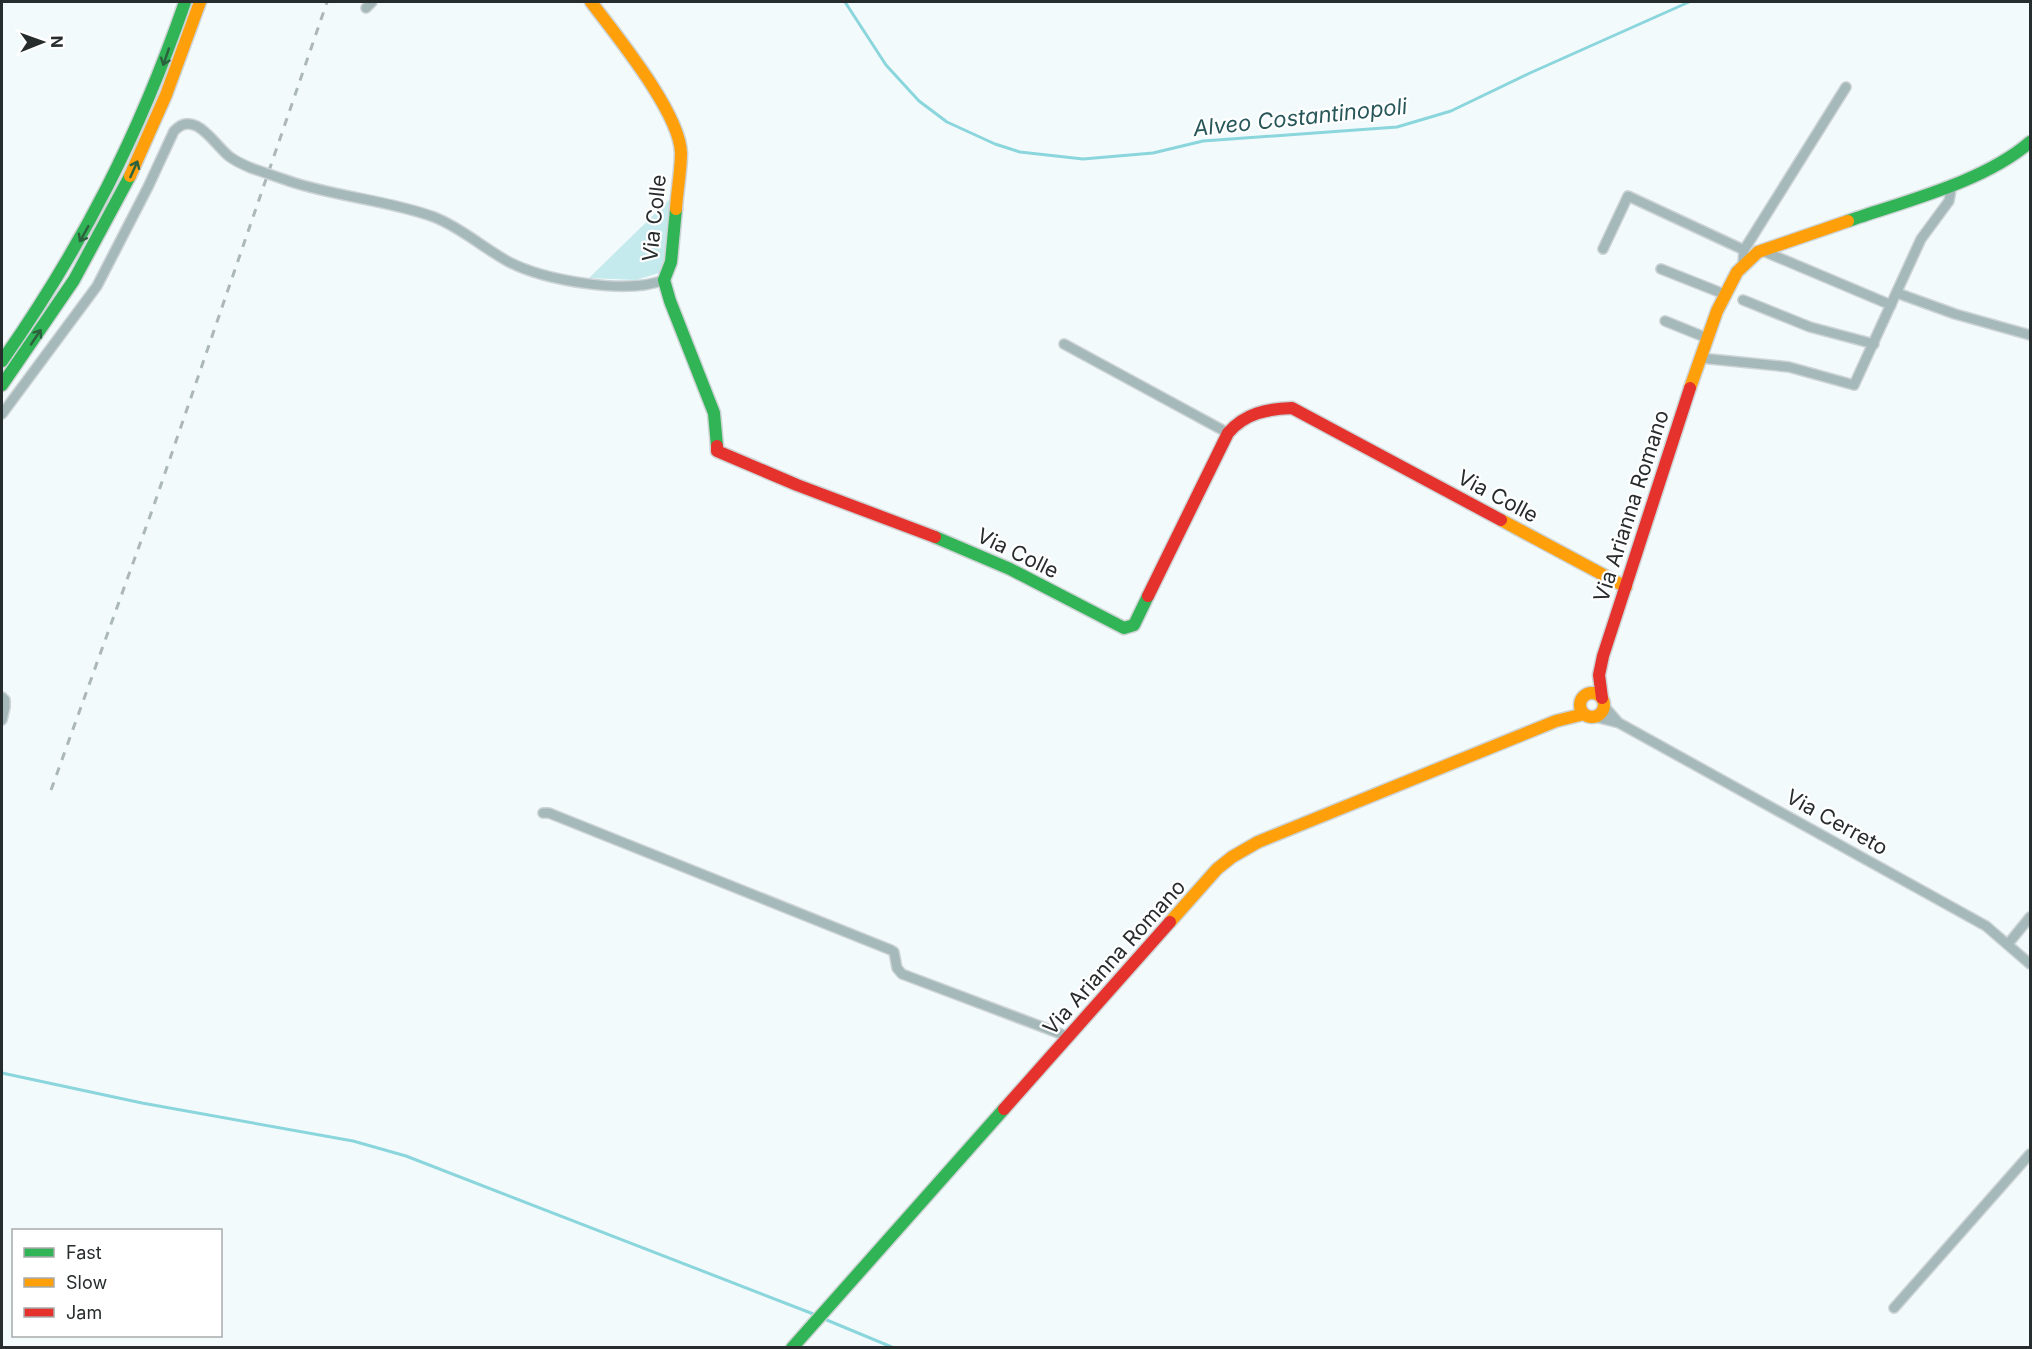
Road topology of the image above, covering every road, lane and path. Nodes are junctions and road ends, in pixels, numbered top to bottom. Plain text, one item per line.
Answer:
1 (185, 2) edge
2 (200, 2) edge
3 (591, 2) edge
4 (1846, 87) dead end
5 (2031, 142) edge
6 (1952, 184) junction
7 (1603, 249) dead end
8 (1744, 250) junction
9 (1763, 251) junction
10 (1743, 264) junction
11 (1661, 269) dead end
12 (664, 280) junction
13 (1897, 293) junction
14 (1724, 294) junction
15 (1743, 300) dead end
16 (1892, 305) junction
17 (1665, 321) dead end
18 (2031, 335) edge
19 (1707, 338) junction
20 (1064, 344) dead end
21 (1874, 344) junction
22 (1700, 358) junction
23 (2, 361) edge
24 (2, 385) edge
25 (2, 414) edge
26 (1228, 433) junction
27 (1626, 587) junction
28 (1600, 666) junction
29 (1584, 696) junction
30 (2, 697) edge
31 (1603, 702) junction
32 (1589, 715) junction
33 (2, 720) edge
34 (1556, 721) junction
35 (1619, 723) junction
36 (543, 813) dead end
37 (2031, 917) edge
38 (2008, 944) junction
39 (2031, 964) edge
40 (1069, 1037) junction
41 (2031, 1154) edge
42 (1894, 1308) dead end
43 (792, 1347) edge

1 -> 23 main road
24 -> 2 main road
3 - 12 main road, Via Colle
4 - 8 street
5 - 6 main road, Via Arianna Romano
6 - 9 main road, Via Arianna Romano
6 - 13 street
7 - 8 street
8 - 10 street
9 - 10 main road, Via Arianna Romano
9 - 16 street
10 - 14 main road, Via Arianna Romano
11 - 14 street
12 - 25 street, bridge
12 - 26 main road, Via Colle
13 - 16 street
13 - 18 street
14 - 19 main road, Via Arianna Romano
15 - 21 street
16 - 21 street
17 - 19 street
19 - 22 main road, Via Arianna Romano
20 - 26 street
21 - 22 street
22 - 27 main road, Via Arianna Romano
26 - 27 main road, Via Colle
27 - 28 main road, Via Arianna Romano
28 - 29 main road, Via Arianna Romano
28 - 31 main road, Via Arianna Romano
29 - 31 main road
29 - 32 main road
29 - 34 main road, Via Arianna Romano
30 - 33 street
31 - 32 main road
31 - 35 street, Via Cerreto
32 - 34 main road, Via Arianna Romano
32 - 35 street, Via Cerreto
34 - 40 main road, Via Arianna Romano
35 - 38 street, Via Cerreto
36 - 40 street
37 - 38 street
38 - 39 street, Via Cerreto
40 - 43 main road, Via Arianna Romano
41 - 42 street

